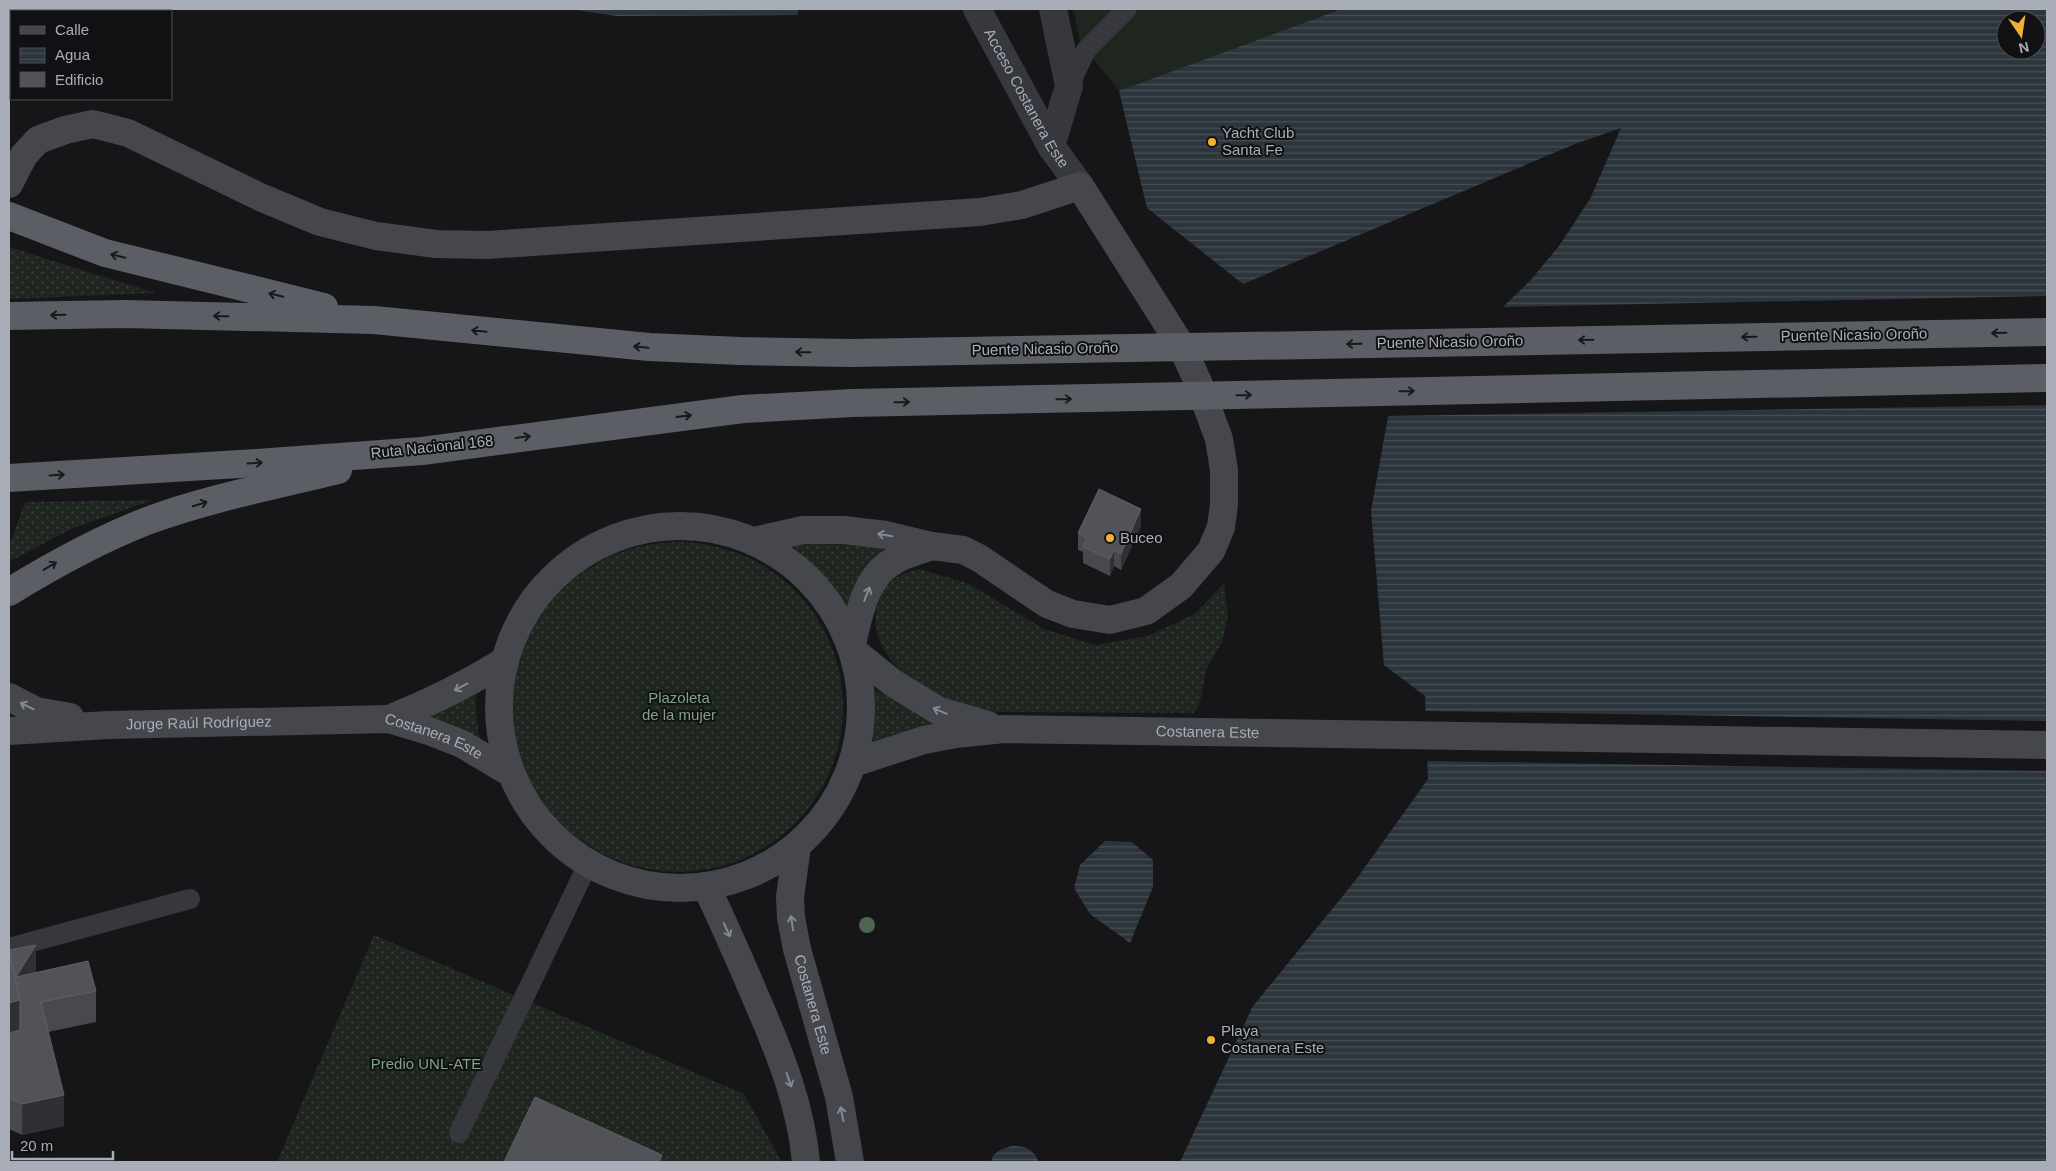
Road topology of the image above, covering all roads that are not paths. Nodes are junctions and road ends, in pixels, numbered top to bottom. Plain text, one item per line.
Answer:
1 (977, 9) edge
2 (1053, 9) edge
3 (1127, 9) edge
4 (1069, 86) junction
5 (1051, 146) junction
6 (9, 184) edge
7 (1080, 186) junction
8 (9, 216) edge
9 (9, 316) edge
10 (374, 320) junction
11 (2047, 332) edge
12 (2047, 378) edge
13 (422, 451) junction
14 (9, 478) edge
15 (754, 541) junction
16 (932, 546) junction
17 (9, 592) edge
18 (855, 647) junction
19 (503, 662) junction
20 (9, 697) edge
21 (389, 719) junction
22 (108, 724) junction
23 (1004, 729) junction
24 (9, 731) edge
25 (2047, 745) edge
26 (852, 763) junction
27 (509, 772) junction
28 (797, 846) junction
29 (588, 864) junction
30 (706, 886) junction
31 (190, 899) dead end
32 (9, 948) edge
33 (459, 1133) dead end
34 (806, 1162) edge
35 (850, 1162) edge

1 - 5 street, Acceso Costanera Este
2 - 4 street
3 - 4 lane
4 - 5 street
5 - 7 street, Acceso Costanera Este
6 - 7 main road
7 - 16 main road
10 -> 8 highway
10 -> 9 highway
11 -> 10 highway, Puente Nicasio Oroño, bridge
13 -> 12 highway, Ruta Nacional 168, bridge
14 -> 13 highway, Ruta Nacional 168
17 -> 13 highway
16 -> 15 main road
15 - 18 main road
15 - 19 main road
18 -> 16 main road
23 -> 18 main road, Costanera Este
18 - 26 main road
19 -> 21 main road, Costanera Este
19 - 27 main road
22 -> 20 main road
21 - 22 main road, Jorge Raúl Rodríguez
21 - 27 main road, Costanera Este
22 - 24 main road, Jorge Raúl Rodríguez
23 - 25 main road, Costanera Este
23 - 26 main road, Costanera Este
26 - 28 main road
27 - 29 main road
28 - 30 main road
35 -> 28 main road, Costanera Este
29 - 30 main road
29 - 33 lane
30 -> 34 main road
31 - 32 lane

